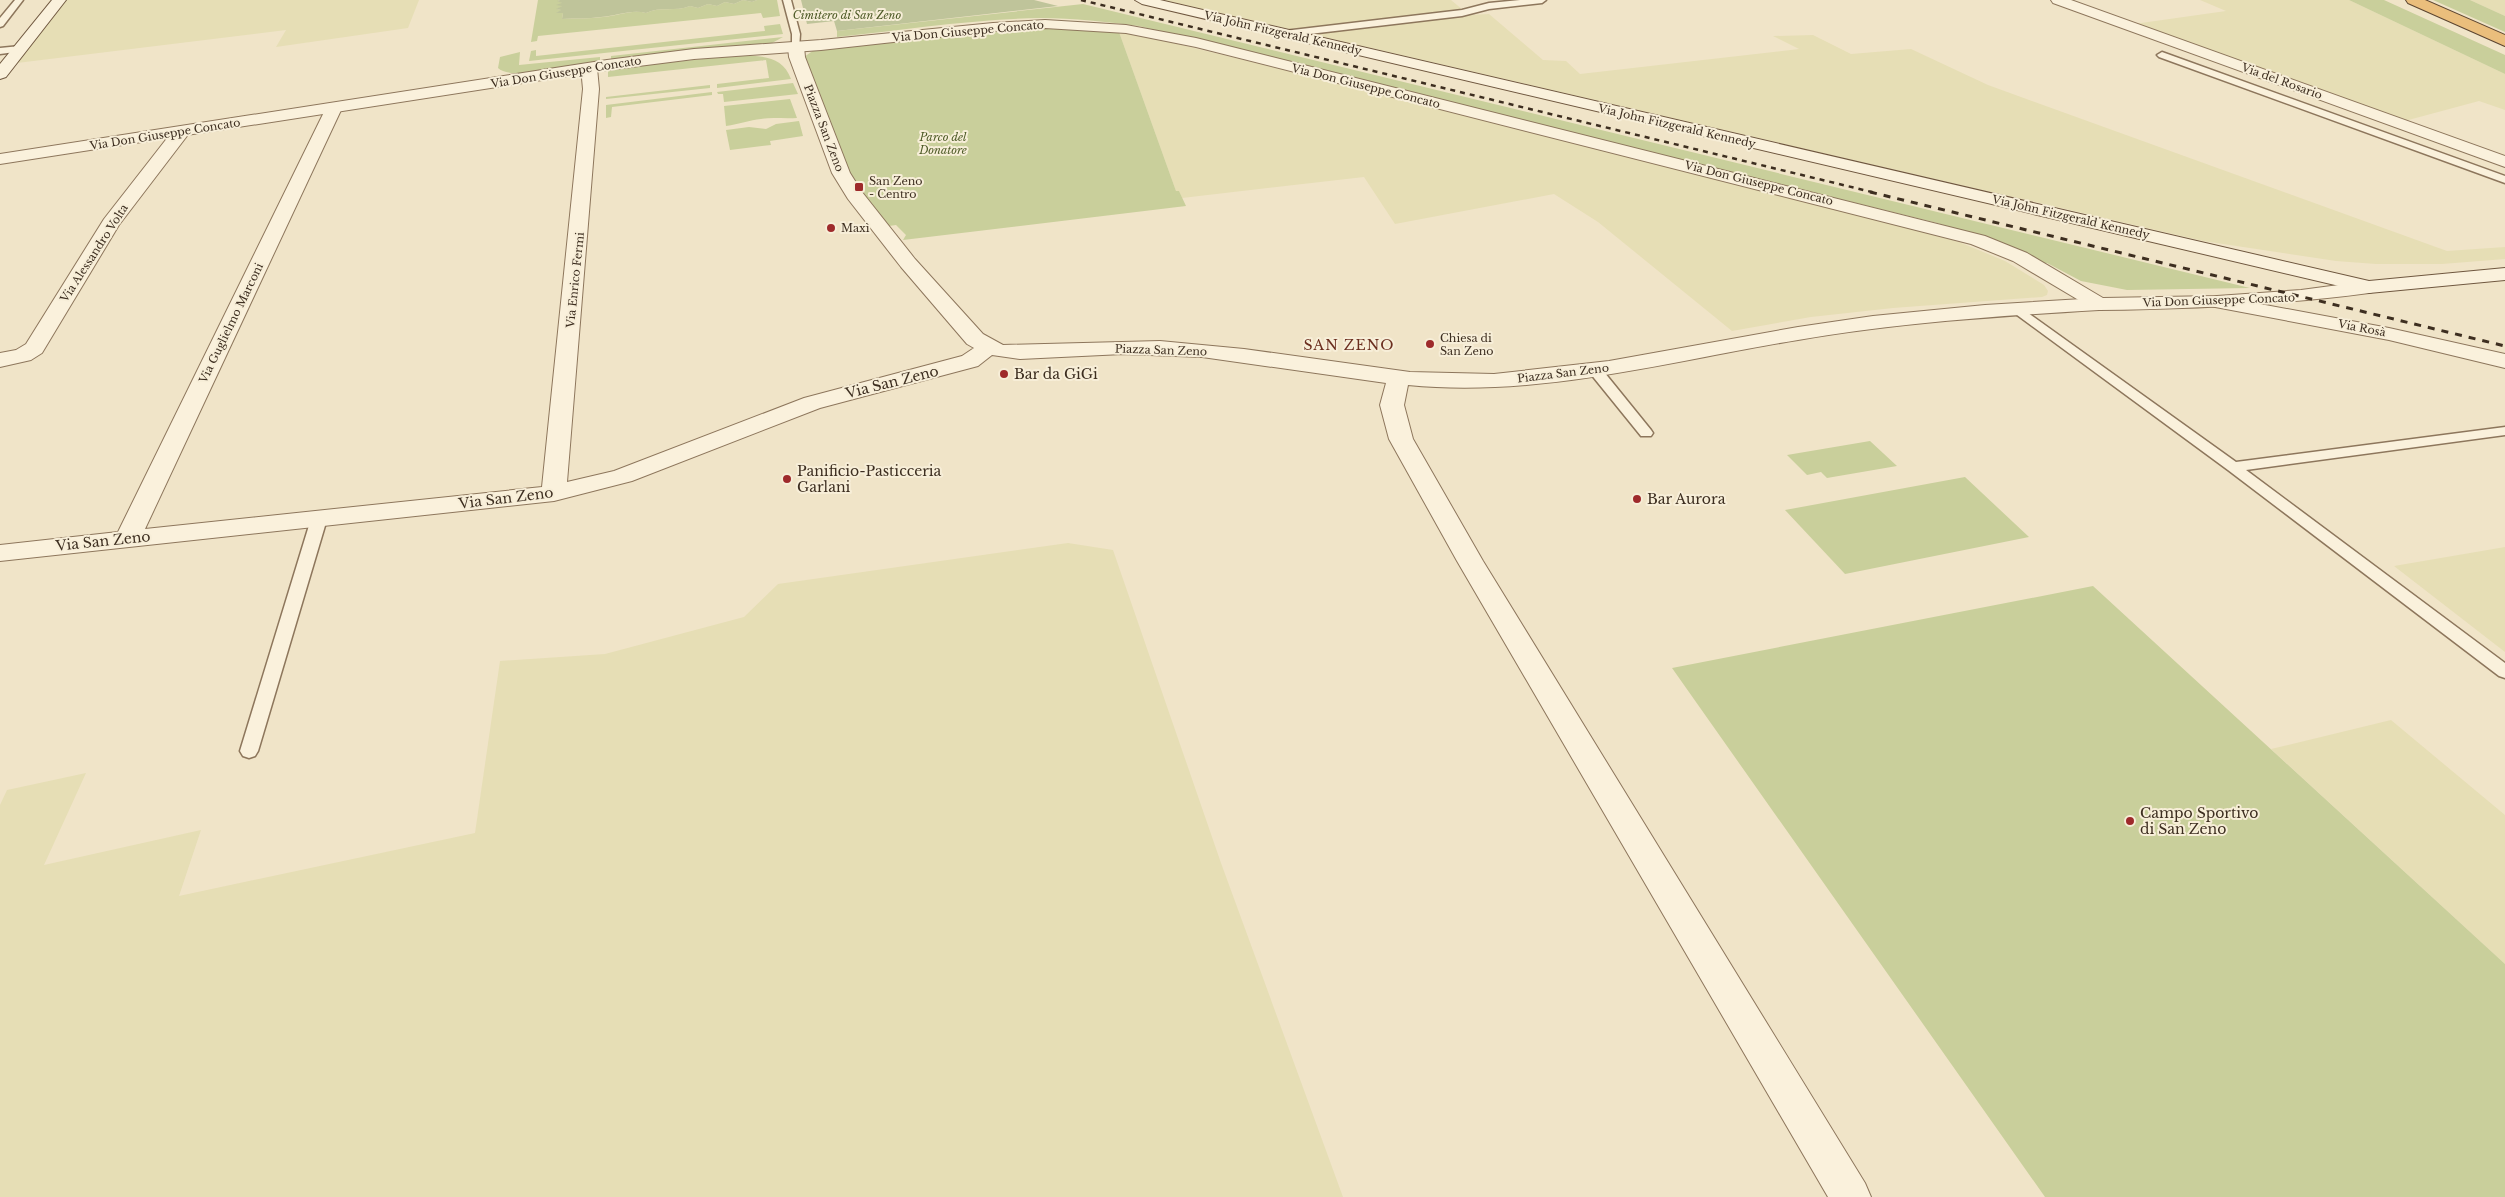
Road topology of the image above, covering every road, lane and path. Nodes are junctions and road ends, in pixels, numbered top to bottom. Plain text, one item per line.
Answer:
1 (19, 0) edge
2 (59, 0) edge
3 (787, 0) edge
4 (1142, 0) edge
5 (1542, 0) edge
6 (2058, 0) edge
7 (2413, 0) edge
8 (10, 10) junction
9 (0, 11) edge
10 (0, 24) edge
11 (1284, 34) junction
12 (2505, 41) edge
13 (796, 47) junction
14 (20, 48) junction
15 (2190, 48) junction
16 (0, 51) edge
17 (589, 68) junction
18 (0, 74) edge
19 (334, 108) junction
20 (181, 132) junction
21 (5, 158) edge
22 (2505, 162) edge
23 (2505, 180) edge
24 (2212, 250) junction
25 (2351, 267) junction
26 (2505, 269) edge
27 (2505, 274) edge
28 (2373, 287) junction
29 (2217, 302) junction
30 (2099, 304) junction
31 (2017, 309) junction
32 (1740, 343) joint
33 (988, 348) junction
34 (0, 360) edge
35 (2505, 361) edge
36 (1594, 370) junction
37 (1398, 378) junction
38 (2505, 431) edge
39 (1646, 434) dead end
40 (2232, 467) junction
41 (554, 492) junction
42 (319, 519) junction
43 (128, 538) junction
44 (0, 553) edge
45 (2505, 672) edge
46 (249, 751) dead end
47 (1851, 1197) edge

1 - 8 lane
2 - 14 street
3 - 13 lane, Piazza San Zeno
4 - 11 street, Via John Fitzgerald Kennedy
5 - 11 lane
6 - 15 street, Via del Rosario
7 - 12 highway
8 - 9 lane
8 - 10 lane
11 - 24 street, Via John Fitzgerald Kennedy
13 - 17 street, Via Don Giuseppe Concato
13 - 30 street, Via Don Giuseppe Concato
13 - 33 street, Piazza San Zeno
14 - 16 lane
14 - 18 street
15 - 22 street, Via del Rosario
15 - 23 lane
17 - 19 street, Via Don Giuseppe Concato
17 - 41 street, Via Enrico Fermi
19 - 20 street, Via Don Giuseppe Concato
19 - 43 street, Via Guglielmo Marconi
20 - 21 street, Via Don Giuseppe Concato
20 - 34 street, Via Alessandro Volta
24 - 25 street, Via John Fitzgerald Kennedy
24 - 28 street, Via John Fitzgerald Kennedy
25 - 26 street, Via John Fitzgerald Kennedy
25 - 28 street
27 - 28 street, Via Don Giuseppe Concato
28 - 29 street, Via Don Giuseppe Concato
29 - 30 street, Via Don Giuseppe Concato
29 - 35 street, Via Rosà
30 - 31 street, Via Don Giuseppe Concato
31 - 32 street, Via Don Giuseppe Concato
31 - 40 lane
32 - 36 street, Piazza San Zeno
33 - 37 street, Piazza San Zeno
33 - 41 street, Via San Zeno
36 - 37 street, Piazza San Zeno
36 - 39 lane
37 - 47 street
38 - 40 lane
40 - 45 lane
41 - 42 street, Via San Zeno
42 - 43 street, Via San Zeno
42 - 46 lane
43 - 44 street, Via San Zeno

